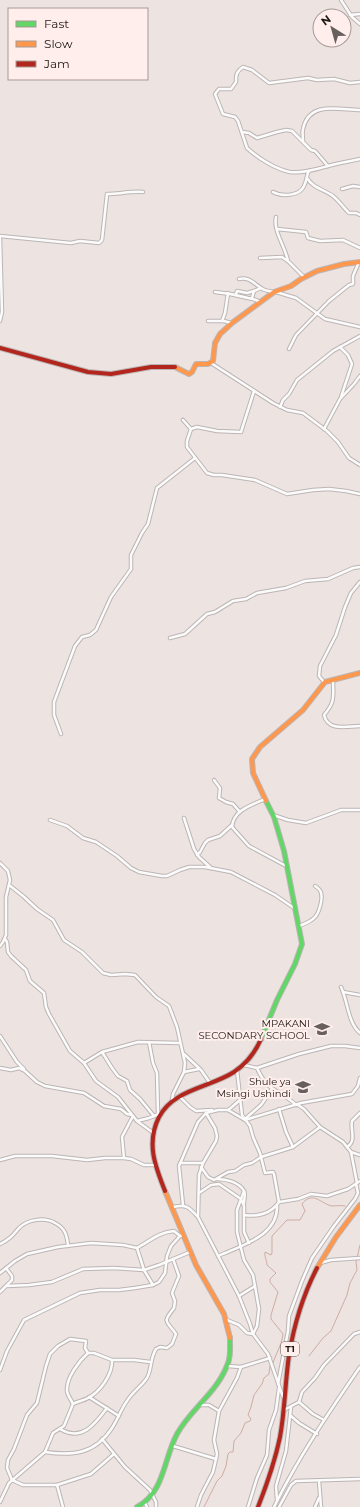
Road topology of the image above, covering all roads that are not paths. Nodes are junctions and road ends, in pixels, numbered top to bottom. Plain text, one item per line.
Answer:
1 (352, 18) edge
2 (360, 24) edge
3 (360, 82) edge
4 (360, 110) edge
5 (242, 132) junction
6 (302, 142) junction
7 (360, 159) edge
8 (328, 166) junction
9 (309, 170) junction
10 (307, 178) junction
11 (360, 187) edge
12 (342, 189) dead end
13 (143, 192) dead end
14 (273, 192) dead end
15 (360, 216) edge
16 (276, 217) dead end
17 (276, 229) junction
18 (0, 237) edge
19 (360, 248) edge
20 (260, 258) dead end
21 (288, 261) junction
22 (360, 262) edge
23 (304, 277) junction
24 (239, 279) dead end
25 (260, 288) junction
26 (254, 291) junction
27 (215, 292) dead end
28 (275, 292) junction
29 (228, 293) junction
30 (236, 294) junction
31 (252, 298) junction
32 (260, 302) junction
33 (317, 314) junction
34 (208, 321) dead end
35 (222, 321) junction
36 (0, 322) edge
37 (232, 323) junction
38 (360, 328) edge
39 (360, 336) edge
40 (339, 347) junction
41 (0, 348) edge
42 (289, 349) dead end
43 (211, 363) junction
44 (360, 376) edge
45 (254, 391) junction
46 (340, 398) junction
47 (280, 407) junction
48 (183, 420) dead end
49 (191, 429) junction
50 (324, 429) junction
51 (195, 458) junction
52 (360, 465) edge
53 (360, 494) edge
54 (360, 567) edge
55 (360, 582) edge
56 (170, 638) dead end
57 (360, 674) edge
58 (333, 679) junction
59 (324, 682) junction
60 (360, 726) edge
61 (61, 734) dead end
62 (214, 780) dead end
63 (265, 799) junction
64 (360, 810) edge
65 (240, 812) junction
66 (273, 816) junction
67 (184, 818) dead end
68 (50, 820) dead end
69 (232, 825) junction
70 (197, 855) junction
71 (0, 863) edge
72 (287, 867) junction
73 (212, 868) junction
74 (9, 885) junction
75 (315, 886) dead end
76 (295, 908) junction
77 (299, 926) junction
78 (5, 939) junction
79 (0, 946) edge
80 (341, 987) dead end
81 (343, 992) junction
82 (360, 995) edge
83 (360, 1033) edge
84 (0, 1036) edge
85 (149, 1042) junction
86 (180, 1043) junction
87 (360, 1048) edge
88 (102, 1052) junction
89 (182, 1052) junction
90 (84, 1063) junction
91 (243, 1065) junction
92 (0, 1068) edge
93 (200, 1068) junction
94 (257, 1068) junction
95 (237, 1070) junction
96 (25, 1071) junction
97 (184, 1072) junction
98 (360, 1078) edge
99 (210, 1083) junction
100 (272, 1089) junction
101 (179, 1096) junction
102 (241, 1099) junction
103 (172, 1101) junction
104 (297, 1104) junction
105 (279, 1109) junction
106 (218, 1110) junction
107 (228, 1110) junction
108 (206, 1113) junction
109 (360, 1113) edge
110 (159, 1114) junction
111 (132, 1116) junction
112 (154, 1116) junction
113 (245, 1119) junction
114 (137, 1121) junction
115 (320, 1127) junction
116 (152, 1132) junction
117 (293, 1147) junction
118 (347, 1147) junction
119 (351, 1152) junction
120 (360, 1156) edge
121 (261, 1157) junction
122 (124, 1158) junction
123 (0, 1160) edge
124 (180, 1162) junction
125 (203, 1163) junction
126 (157, 1165) junction
127 (201, 1167) junction
128 (217, 1179) junction
129 (358, 1183) edge
130 (244, 1191) junction
131 (199, 1193) junction
132 (240, 1199) junction
133 (279, 1202) junction
134 (244, 1204) junction
135 (183, 1205) junction
136 (277, 1205) junction
137 (360, 1205) edge
138 (173, 1206) junction
139 (244, 1215) junction
140 (198, 1217) junction
141 (182, 1235) junction
142 (249, 1243) junction
143 (0, 1244) edge
144 (68, 1246) junction
145 (241, 1246) junction
146 (137, 1248) junction
147 (190, 1252) junction
148 (218, 1256) junction
149 (360, 1258) edge
150 (173, 1259) junction
151 (166, 1262) junction
152 (319, 1263) junction
153 (6, 1268) junction
154 (144, 1270) junction
155 (0, 1273) edge
156 (153, 1285) junction
157 (7, 1286) junction
158 (255, 1286) junction
159 (0, 1292) edge
160 (240, 1296) junction
161 (227, 1320) junction
162 (360, 1332) edge
163 (253, 1334) junction
164 (88, 1353) junction
165 (270, 1358) junction
166 (112, 1360) junction
167 (150, 1362) junction
168 (228, 1366) junction
169 (360, 1367) edge
170 (241, 1368) junction
171 (0, 1370) edge
172 (279, 1386) junction
173 (208, 1396) junction
174 (90, 1397) junction
175 (284, 1400) junction
176 (299, 1402) junction
177 (73, 1404) junction
178 (209, 1405) junction
179 (200, 1406) junction
180 (291, 1407) junction
181 (108, 1408) junction
182 (284, 1410) junction
183 (219, 1411) junction
184 (291, 1415) junction
185 (118, 1416) junction
186 (324, 1420) junction
187 (60, 1429) junction
188 (317, 1434) junction
189 (102, 1439) junction
190 (173, 1446) junction
191 (45, 1452) junction
192 (114, 1454) junction
193 (216, 1459) junction
194 (360, 1479) edge
195 (12, 1480) junction
196 (319, 1481) junction
197 (57, 1485) junction
198 (154, 1495) junction
199 (320, 1495) junction
200 (277, 1501) junction
201 (0, 1502) edge
202 (146, 1505) edge
203 (63, 1507) edge
204 (137, 1507) edge
205 (156, 1507) edge
206 (197, 1507) edge
207 (248, 1507) edge
208 (258, 1507) edge
209 (274, 1507) edge
210 (279, 1507) edge
211 (315, 1507) edge
212 (321, 1507) edge

1 - 2 street
3 - 5 street
4 - 6 street
5 - 6 street
5 - 9 street
6 - 8 street
7 - 8 street
8 - 9 street
9 - 10 street
10 - 14 street
10 - 15 street
11 - 12 street
13 - 18 street
16 - 17 street
17 - 19 street
17 - 21 street
18 - 36 street
20 - 21 street
21 - 23 street
22 - 23 main road
22 - 33 street
23 - 28 main road
24 - 25 street
25 - 26 street
25 - 28 street
26 - 30 street
26 - 31 street
27 - 29 street
28 - 32 main road
28 - 33 street
29 - 30 street
29 - 35 street
30 - 31 street
31 - 32 street
32 - 37 main road
33 - 38 street
33 - 42 street
34 - 35 street
35 - 37 street
37 - 43 main road
39 - 40 street
40 - 46 street
40 - 47 street
41 - 43 main road
43 - 45 street
44 - 46 street
45 - 47 street
45 - 49 street
46 - 50 street
47 - 50 street
48 - 49 street
49 - 51 street
50 - 52 street
51 - 53 street
51 - 61 street
54 - 56 street
55 - 59 street
57 - 58 main road
58 - 59 main road
58 - 60 street
59 - 63 main road
62 - 65 street
63 - 65 street
63 - 66 main road
64 - 66 street
65 - 69 street
66 - 72 main road
67 - 70 street
68 - 73 street
69 - 70 street
69 - 72 street
70 - 73 street
71 - 74 street
72 - 76 main road
73 - 76 street
74 - 78 street
74 - 86 street
75 - 77 street
76 - 77 main road
77 - 91 main road
78 - 79 street
78 - 90 street
80 - 81 street
81 - 82 street
81 - 83 street
84 - 96 street
85 - 86 street
85 - 88 street
85 - 110 street
86 - 89 street
87 - 94 street
88 - 90 street
88 - 112 street
89 - 93 street
89 - 97 street
90 - 111 street
91 - 94 street
91 - 95 main road
92 - 96 street
93 - 97 street
93 - 99 street
94 - 100 street
95 - 99 main road
95 - 102 street
96 - 111 street
97 - 103 street
98 - 104 street
99 - 101 main road
100 - 104 street
100 - 113 street
101 - 103 main road
101 - 106 street
102 - 107 street
102 - 113 street
103 - 110 main road
104 - 105 street
104 - 115 street
105 - 113 street
105 - 117 street
106 - 107 street
106 - 108 street
107 - 113 street
108 - 124 street
108 - 125 street
109 - 118 street
110 - 112 street
110 - 116 main road
111 - 114 street
111 - 122 street
112 - 114 street
113 - 121 street
114 - 116 street
115 - 117 street
115 - 118 street
116 - 126 main road
117 - 121 street
118 - 119 street
119 - 120 street
119 - 129 street
121 - 128 street
121 - 133 street
122 - 123 street
122 - 126 street
124 - 125 street
124 - 135 street
125 - 127 street
126 - 138 main road
127 - 128 street
127 - 131 street
128 - 130 street
129 - 133 street
129 - 172 street
130 - 132 street
130 - 134 street
131 - 132 street
131 - 140 street
132 - 134 street
132 - 145 street
133 - 136 street
134 - 139 street
135 - 138 street
135 - 140 street
136 - 139 street
136 - 142 street
137 - 152 main road, T1
138 - 141 main road
139 - 142 street
140 - 148 street
141 - 146 street
141 - 147 main road
141 - 151 street
142 - 145 street
143 - 144 street
144 - 146 street
144 - 153 street
145 - 148 street
145 - 158 street
146 - 154 street
147 - 150 street
147 - 161 main road
148 - 160 street
149 - 152 street
150 - 151 street
150 - 167 street
151 - 154 street
151 - 156 street
152 - 175 main road, T1
153 - 155 street
153 - 157 street
154 - 156 street
154 - 157 street
156 - 171 street
157 - 159 street
158 - 160 street
158 - 163 street
160 - 163 street
161 - 163 street
161 - 168 main road
162 - 176 street
163 - 165 street
164 - 166 street
164 - 177 street
164 - 195 street
165 - 170 street
165 - 172 street
166 - 167 street
166 - 174 street
167 - 185 street
168 - 170 street
168 - 173 main road
169 - 186 street
170 - 183 street
172 - 175 street
172 - 207 street
173 - 178 street
173 - 179 main road
174 - 177 street
174 - 181 street
175 - 182 main road, T1
176 - 180 street
176 - 186 street
177 - 187 street
178 - 179 street
178 - 183 street
179 - 190 main road
180 - 182 street
180 - 184 street
181 - 185 street
181 - 187 street
182 - 208 main road, T1
183 - 193 street
184 - 188 street
184 - 200 street
185 - 189 street
186 - 188 street
187 - 191 street
188 - 200 street
189 - 191 street
189 - 192 street
190 - 193 street
190 - 198 main road
191 - 195 street
192 - 197 street
192 - 198 street
193 - 206 street
194 - 196 street
195 - 197 street
195 - 201 street
196 - 199 street
196 - 210 street
197 - 203 street
198 - 202 main road
198 - 205 street
199 - 211 street
199 - 212 street
200 - 209 street
202 - 204 main road

